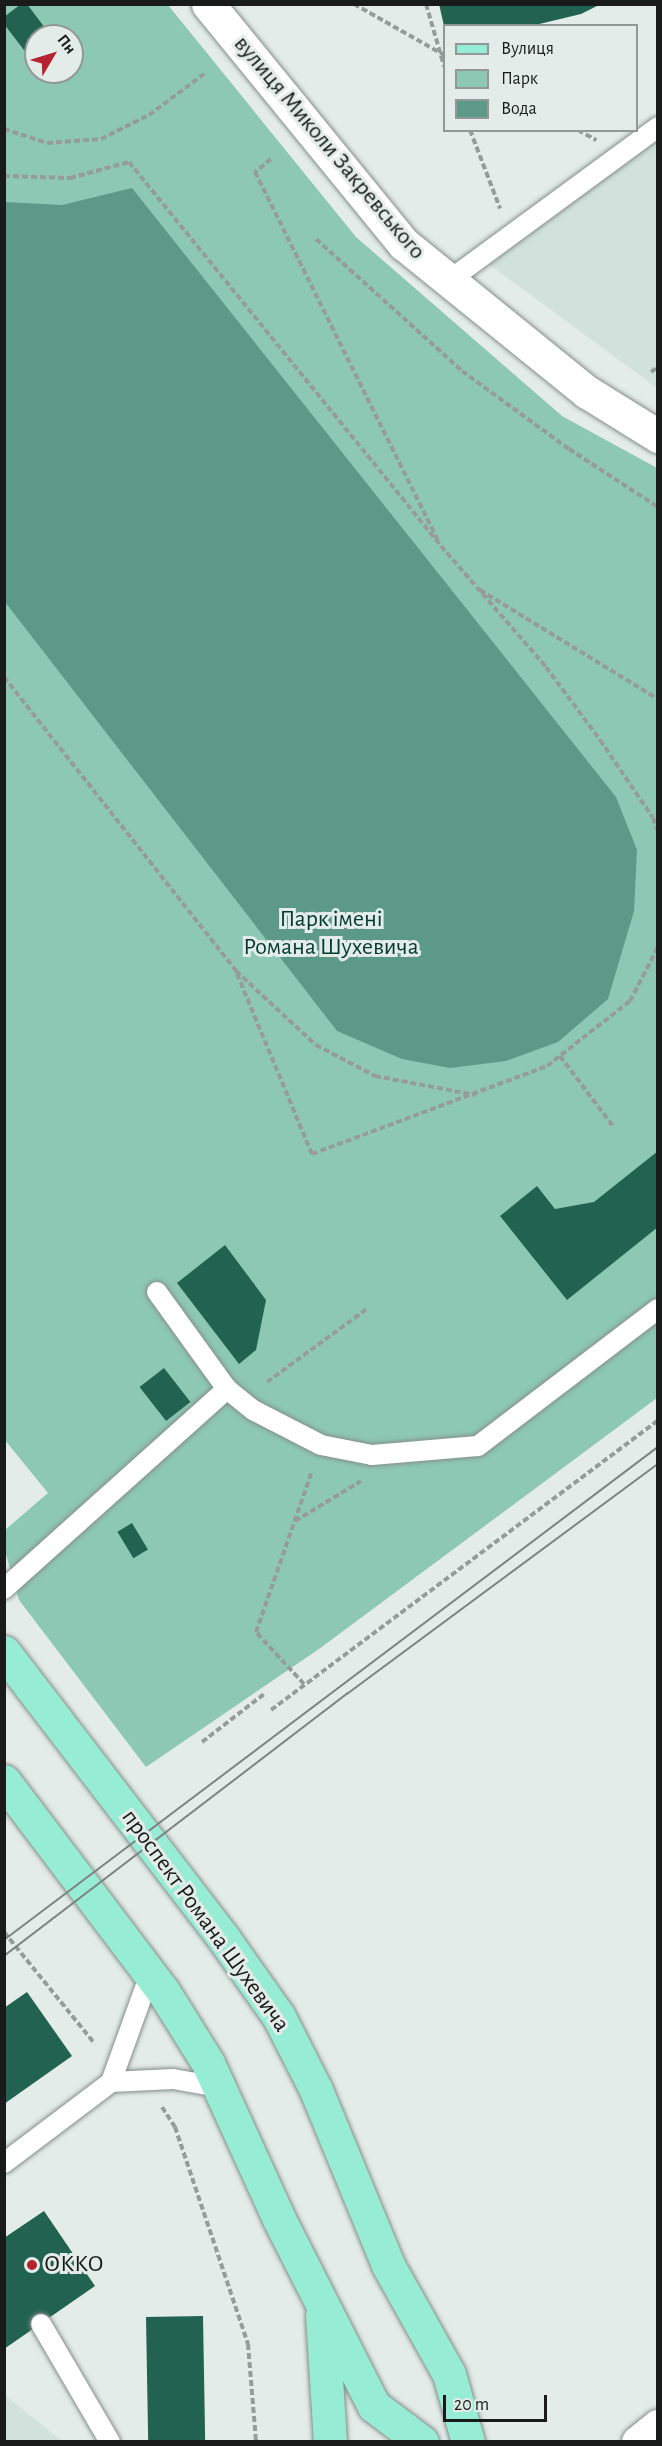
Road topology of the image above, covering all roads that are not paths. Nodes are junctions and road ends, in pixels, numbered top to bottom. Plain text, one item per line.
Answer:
1 (208, 4) edge
2 (657, 127) edge
3 (447, 282) junction
4 (657, 436) edge
5 (157, 1292) dead end
6 (657, 1309) edge
7 (227, 1389) junction
8 (4, 1589) edge
9 (4, 1652) edge
10 (4, 1781) edge
11 (150, 1974) junction
12 (111, 2082) junction
13 (219, 2087) junction
14 (4, 2163) edge
15 (321, 2301) junction
16 (41, 2324) dead end
17 (657, 2426) edge
18 (110, 2442) edge
19 (330, 2442) edge
20 (422, 2442) edge
21 (468, 2442) edge
22 (638, 2442) edge

1 - 3 street, вулиця Миколи Закревського
2 - 3 lane
3 - 4 street, вулиця Миколи Закревського
5 - 7 lane
6 - 7 lane
7 - 8 lane
9 - 21 main road, проспект Романа Шухевича
10 - 11 main road
11 - 12 lane
11 - 13 main road
12 - 13 lane
12 - 14 lane
13 - 15 main road
15 - 19 main road
15 - 20 main road
16 - 18 lane
17 - 22 street

